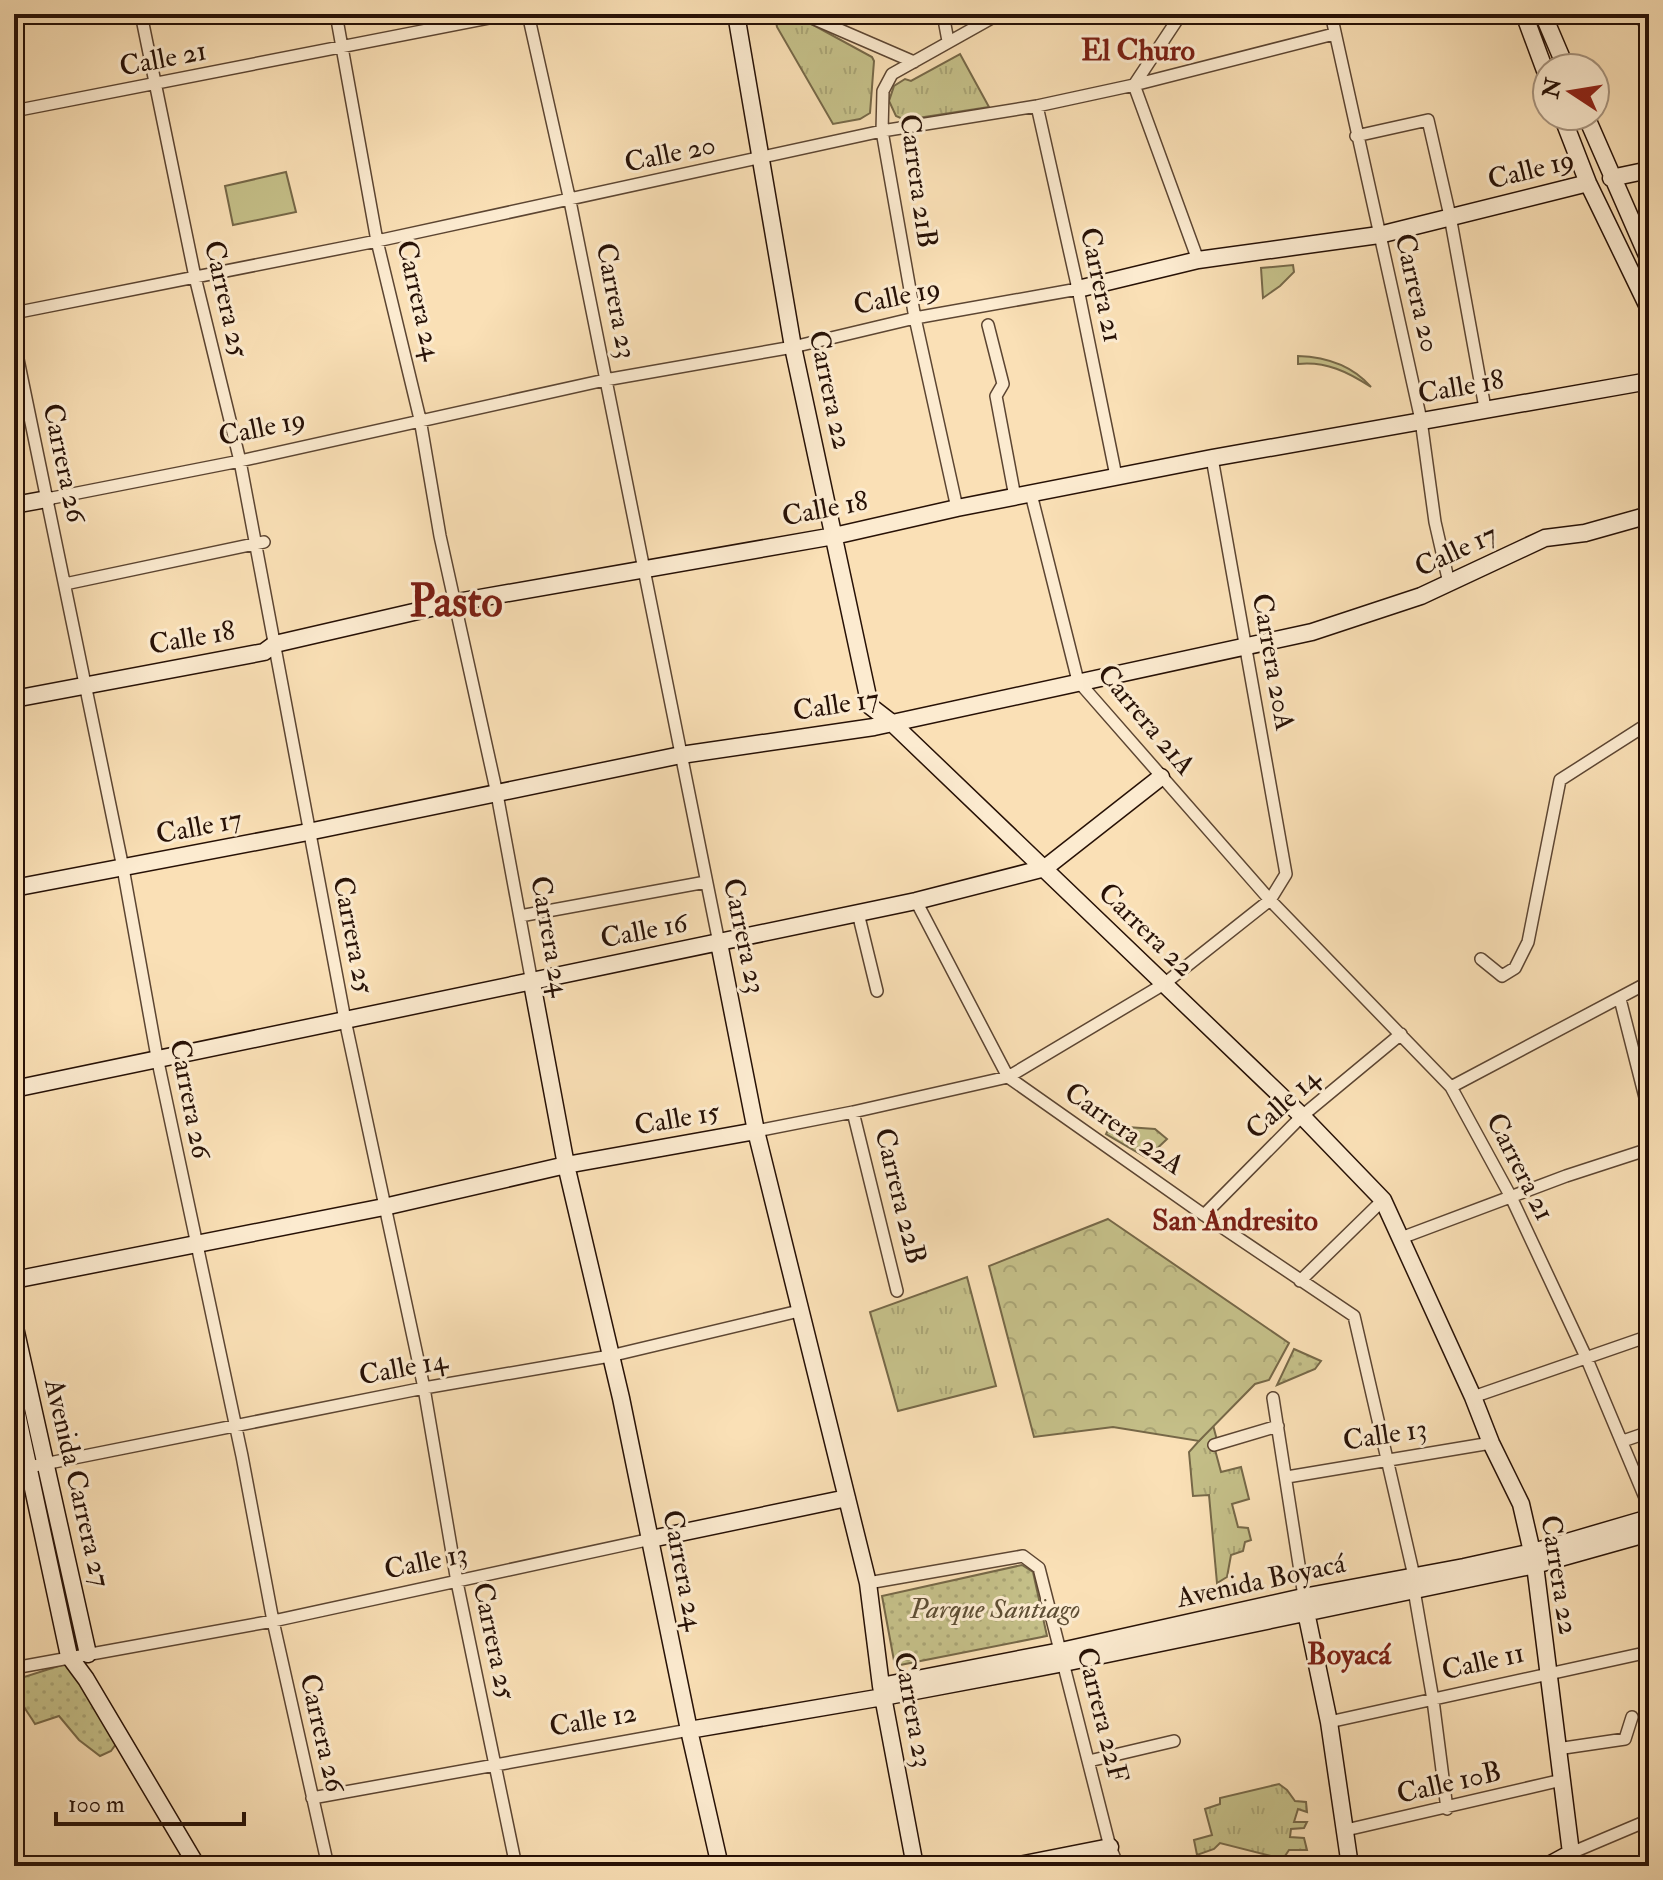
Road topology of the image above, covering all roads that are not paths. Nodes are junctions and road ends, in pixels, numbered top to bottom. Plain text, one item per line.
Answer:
1 (141, 14) edge
2 (336, 14) edge
3 (509, 14) edge
4 (528, 14) edge
5 (736, 14) edge
6 (803, 14) edge
7 (943, 14) edge
8 (999, 14) edge
9 (1181, 14) edge
10 (1331, 14) edge
11 (1524, 14) edge
12 (1543, 14) edge
13 (1334, 34) junction
14 (948, 41) junction
15 (342, 47) junction
16 (1538, 52) edge
17 (1559, 52) edge
18 (914, 62) junction
19 (155, 85) junction
20 (1134, 85) junction
21 (1037, 106) junction
22 (14, 111) edge
23 (882, 131) junction
24 (1568, 132) edge
25 (1592, 132) edge
26 (1356, 136) junction
27 (762, 158) junction
28 (1649, 170) edge
29 (1611, 178) junction
30 (1588, 183) junction
31 (570, 201) junction
32 (1450, 216) junction
33 (1379, 235) junction
34 (377, 241) junction
35 (1198, 260) junction
36 (1649, 260) edge
37 (195, 277) junction
38 (1078, 289) junction
39 (1649, 309) edge
40 (14, 313) edge
41 (915, 318) junction
42 (988, 325) dead end
43 (14, 340) edge
44 (793, 347) junction
45 (605, 380) junction
46 (1649, 381) edge
47 (1485, 408) junction
48 (420, 419) junction
49 (1421, 420) junction
50 (1212, 458) junction
51 (240, 461) junction
52 (1116, 476) junction
53 (1023, 495) junction
54 (47, 499) junction
55 (14, 505) edge
56 (957, 508) junction
57 (1649, 515) edge
58 (834, 536) junction
59 (260, 542) junction
60 (644, 567) junction
61 (1449, 583) junction
62 (65, 584) junction
63 (457, 602) junction
64 (275, 644) junction
65 (1246, 646) junction
66 (1078, 681) junction
67 (86, 684) junction
68 (14, 699) edge
69 (892, 723) junction
70 (1649, 723) edge
71 (681, 755) junction
72 (1161, 777) junction
73 (497, 794) junction
74 (308, 832) junction
75 (123, 868) junction
76 (1045, 868) junction
77 (1286, 874) joint
78 (706, 882) junction
79 (14, 888) edge
80 (1270, 900) junction
81 (916, 901) junction
82 (858, 913) junction
83 (520, 916) junction
84 (719, 943) junction
85 (1481, 959) dead end
86 (1649, 982) edge
87 (532, 983) junction
88 (1164, 984) junction
89 (877, 991) dead end
90 (1620, 999) junction
91 (345, 1020) junction
92 (1401, 1034) junction
93 (157, 1057) junction
94 (1008, 1077) junction
95 (1451, 1087) junction
96 (14, 1089) edge
97 (853, 1112) junction
98 (1649, 1113) edge
99 (1302, 1116) junction
100 (756, 1131) junction
101 (1649, 1149) edge
102 (566, 1165) junction
103 (1511, 1197) junction
104 (1383, 1200) junction
105 (384, 1207) junction
106 (1204, 1215) junction
107 (1401, 1238) junction
108 (196, 1245) junction
109 (14, 1280) edge
110 (1300, 1281) junction
111 (897, 1291) dead end
112 (799, 1311) junction
113 (14, 1323) edge
114 (1649, 1336) edge
115 (610, 1356) junction
116 (1586, 1357) junction
117 (424, 1388) junction
118 (1473, 1397) junction
119 (1273, 1398) dead end
120 (14, 1400) edge
121 (235, 1425) junction
122 (1278, 1426) junction
123 (1649, 1432) edge
124 (1623, 1441) junction
125 (1491, 1443) junction
126 (1214, 1445) dead end
127 (1388, 1462) junction
128 (46, 1464) junction
129 (21, 1468) edge
130 (1287, 1477) junction
131 (847, 1498) junction
132 (1649, 1507) edge
133 (1649, 1518) edge
134 (1649, 1533) edge
135 (651, 1539) junction
136 (1534, 1558) junction
137 (457, 1582) junction
138 (868, 1583) junction
139 (1414, 1583) junction
140 (1305, 1605) junction
141 (273, 1621) junction
142 (1649, 1652) edge
143 (88, 1654) junction
144 (69, 1656) junction
145 (1063, 1657) junction
146 (14, 1668) edge
147 (1539, 1675) junction
148 (882, 1692) junction
149 (1433, 1700) junction
150 (1632, 1717) dead end
151 (1329, 1722) junction
152 (689, 1730) junction
153 (1174, 1741) dead end
154 (1557, 1749) junction
155 (1089, 1761) junction
156 (496, 1763) junction
157 (1562, 1780) junction
158 (312, 1798) junction
159 (1447, 1809) junction
160 (1649, 1820) edge
161 (1346, 1830) junction
162 (1110, 1847) junction
163 (193, 1860) edge
164 (1574, 1860) edge
165 (176, 1866) edge
166 (328, 1866) edge
167 (516, 1866) edge
168 (720, 1866) edge
169 (915, 1866) edge
170 (1014, 1866) edge
171 (1118, 1866) edge
172 (1350, 1866) edge
173 (1547, 1866) edge

1 - 19 street, Carrera 25
2 - 15 street, Carrera 24
3 - 15 street, Calle 21
4 - 31 street, Carrera 23
5 - 27 street, Carrera 22
6 - 18 street
7 - 14 street
8 - 14 street
9 - 20 street
10 - 13 street, Carrera 20
11 - 16 street
12 - 17 street
13 - 20 street, Calle 20
13 - 26 street, Carrera 20
14 - 18 street
15 - 19 street, Calle 21
15 - 34 street, Carrera 24
18 - 23 street, Carrera 21B
19 - 22 street, Calle 21
19 - 37 street, Carrera 25
20 - 21 street, Calle 20
20 - 35 street
21 - 23 street, Calle 20
21 - 38 street, Carrera 21
23 - 27 street, Calle 20
23 - 41 street, Carrera 21B
24 - 30 street
25 - 29 street
26 - 32 street
26 - 33 street, Carrera 20
27 - 31 street, Calle 20
27 - 44 street, Carrera 22
28 - 29 street, Calle 19
29 - 30 street, Calle 19
29 - 36 street
30 - 32 street, Calle 19
30 - 39 street
31 - 34 street, Calle 20
31 - 45 street, Carrera 23
32 - 33 street, Calle 19
32 - 47 street
33 - 35 street, Calle 19
33 - 49 street, Carrera 20
34 - 37 street, Calle 20
34 - 48 street, Carrera 24
35 - 38 street, Calle 19
37 - 40 street, Calle 20
37 - 51 street, Carrera 25
38 - 41 street, Calle 19
38 - 52 street, Carrera 21
41 - 44 street, Calle 19
41 - 56 street, Carrera 21B
42 - 53 street, Carrera 21A
43 - 54 street, Carrera 26
44 - 45 street, Calle 19
44 - 58 street, Carrera 22
45 - 48 street, Calle 19
45 - 60 street, Carrera 23
46 - 47 street, Calle 18
47 - 49 street, Calle 18
48 - 51 street, Calle 19
48 - 63 street, Carrera 24
49 - 50 street, Calle 18
49 - 61 street, Carrera 20
50 - 52 street, Calle 18
50 - 65 street, Carrera 20A
51 - 54 street, Calle 19
51 - 59 street, Carrera 25
52 - 53 street, Calle 18
53 - 56 street, Calle 18
53 - 66 street, Carrera 21A
54 - 55 street, Calle 19
54 - 62 street, Carrera 26
56 - 58 street, Calle 18
57 - 61 street, Calle 17
58 - 60 street, Calle 18
58 - 69 street, Carrera 22
59 - 62 street
59 - 64 street, Carrera 25
60 - 63 street, Calle 18
60 - 71 street, Carrera 23
61 - 65 street, Calle 17
62 - 67 street, Carrera 26
63 - 64 street, Calle 18
63 - 73 street, Carrera 24
64 - 67 street, Calle 18
64 - 74 street, Carrera 25
65 - 66 street, Calle 17
65 - 77 street, Carrera 20A
66 - 69 street, Calle 17
66 - 72 street, Carrera 21A
67 - 68 street, Calle 18
67 - 75 street, Carrera 26
69 - 71 street, Calle 17
69 - 76 street, Carrera 22
70 - 85 street
71 - 73 street, Calle 17
71 - 78 street, Carrera 23
72 - 76 street, Calle 16
72 - 80 street, Carrera 21A
73 - 74 street, Calle 17
73 - 83 street, Carrera 24
74 - 75 street, Calle 17
74 - 91 street, Carrera 25
75 - 79 street, Calle 17
75 - 93 street, Carrera 26
76 - 81 street, Calle 16
76 - 88 street, Carrera 22
77 - 80 street, Calle 15
78 - 83 street
78 - 84 street, Carrera 23
80 - 88 street, Calle 15
80 - 92 street, Carrera 21
81 - 82 street, Calle 16
81 - 94 street, Carrera 22A
82 - 84 street, Calle 16
82 - 89 street
83 - 87 street, Carrera 24
84 - 87 street, Calle 16
84 - 100 street, Carrera 23
86 - 90 street
87 - 91 street, Calle 16
87 - 102 street, Carrera 24
88 - 94 street, Calle 15
88 - 99 street, Carrera 22
90 - 95 street
90 - 98 street
91 - 93 street, Calle 16
91 - 105 street, Carrera 25
92 - 95 street, Carrera 21
92 - 99 street, Calle 14
93 - 96 street, Calle 16
93 - 108 street, Carrera 26
94 - 97 street, Calle 15
94 - 106 street, Carrera 22A
95 - 103 street, Carrera 21
97 - 100 street, Calle 15
97 - 111 street, Carrera 22B
99 - 104 street, Carrera 22
99 - 106 street, Calle 14
100 - 102 street, Calle 15
100 - 112 street, Carrera 23
101 - 103 street
102 - 105 street, Calle 15
102 - 115 street, Carrera 24
103 - 107 street
103 - 116 street, Carrera 21
104 - 107 street, Carrera 22
104 - 110 street
105 - 108 street, Calle 15
105 - 117 street, Carrera 25
106 - 110 street, Carrera 22A
107 - 118 street, Carrera 22
108 - 109 street, Calle 15
108 - 121 street, Carrera 26
110 - 127 street, Carrera 22A
112 - 115 street, Calle 14
112 - 131 street, Carrera 23
113 - 128 street, Avenida Carrera 27
114 - 116 street
115 - 117 street, Calle 14
115 - 135 street, Carrera 24
116 - 118 street
116 - 124 street, Carrera 21
117 - 121 street, Calle 14
117 - 137 street, Carrera 25
118 - 125 street, Carrera 22
119 - 122 street
120 - 129 street, Avenida Carrera 27
121 - 128 street, Calle 14
121 - 141 street, Carrera 26
122 - 126 street
122 - 130 street
123 - 124 street
124 - 132 street, Carrera 21
125 - 127 street, Calle 13
125 - 136 street, Carrera 22
127 - 130 street, Calle 13
127 - 139 street, Carrera 22A
128 - 129 street, Calle 14
128 - 143 street, Avenida Carrera 27
129 - 144 street, Avenida Carrera 27
130 - 140 street
131 - 135 street, Calle 13
131 - 138 street, Carrera 23
133 - 136 street, Avenida Boyacá
134 - 136 street, Avenida Boyacá
135 - 137 street, Calle 13
135 - 152 street, Carrera 24
136 - 139 street, Avenida Boyacá
136 - 147 street, Carrera 22
137 - 141 street, Calle 13
137 - 156 street, Carrera 25
138 - 145 street, Carrera 22F
138 - 148 street, Carrera 23
139 - 140 street, Avenida Boyacá
139 - 149 street, Carrera 22A
140 - 145 street, Avenida Boyacá
140 - 151 street
141 - 143 street, Calle 13
141 - 158 street, Carrera 26
142 - 147 street, Calle 11
143 - 144 street, Calle 13
144 - 146 street, Calle 13
144 - 163 street, Avenida Carrera 27
145 - 148 street, Avenida Boyacá
145 - 155 street, Carrera 22F
147 - 149 street, Calle 11
147 - 154 street, Carrera 22
148 - 152 street, Calle 12
148 - 169 street, Carrera 23
149 - 151 street, Calle 11
149 - 159 street, Carrera 22A
150 - 154 street
151 - 161 street
152 - 156 street, Calle 12
152 - 168 street, Carrera 24
153 - 155 street
154 - 157 street, Carrera 22
155 - 162 street, Carrera 22F
156 - 158 street, Calle 12
156 - 167 street, Carrera 25
157 - 159 street, Calle 10B
157 - 164 street, Carrera 22
158 - 166 street, Carrera 26
159 - 161 street, Calle 10B
160 - 164 street
161 - 172 street
162 - 170 street
162 - 171 street, Carrera 22F
163 - 165 street
164 - 173 street

